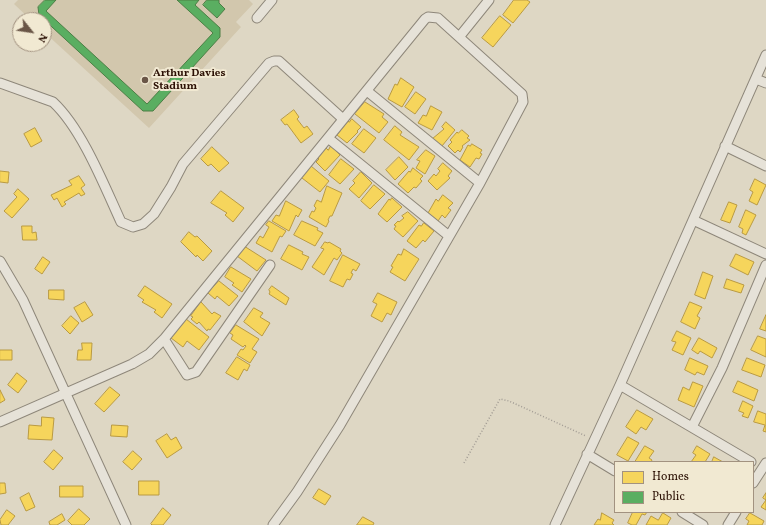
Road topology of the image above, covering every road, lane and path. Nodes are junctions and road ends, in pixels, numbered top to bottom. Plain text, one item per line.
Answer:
1 (272, 0) edge
2 (490, 0) edge
3 (256, 18) dead end
4 (460, 36) junction
5 (766, 55) edge
6 (756, 78) junction
7 (0, 83) edge
8 (766, 83) edge
9 (367, 90) junction
10 (343, 119) junction
11 (328, 138) junction
12 (725, 146) junction
13 (766, 166) edge
14 (480, 183) junction
15 (693, 220) junction
16 (448, 236) junction
17 (766, 254) edge
18 (0, 262) edge
19 (270, 265) dead end
20 (766, 265) edge
21 (164, 340) junction
22 (620, 385) junction
23 (66, 392) junction
24 (0, 422) edge
25 (692, 427) junction
26 (593, 440) junction
27 (587, 454) junction
28 (749, 461) edge
29 (464, 463) dead end
30 (754, 464) edge
31 (765, 468) edge
32 (614, 470) edge
33 (754, 482) edge
34 (684, 513) edge
35 (735, 513) edge
36 (126, 525) edge
37 (273, 525) edge
38 (555, 525) edge
39 (703, 525) edge
40 (728, 525) edge

1 - 3 street
2 - 4 street
4 - 9 street
4 - 14 street
5 - 6 street
6 - 8 street
6 - 12 street
7 - 10 street
9 - 10 street
9 - 14 street
10 - 11 street
11 - 16 street
11 - 21 street
12 - 13 street
12 - 15 street
14 - 16 street
15 - 17 street
15 - 22 street
16 - 37 street
18 - 23 street
19 - 21 street
20 - 25 street
21 - 23 street
22 - 25 street
22 - 26 street
23 - 24 street
23 - 36 street
25 - 28 street
26 - 27 street
26 - 29 path
27 - 32 street
27 - 38 street
30 - 31 street
31 - 33 street
34 - 39 street
35 - 40 street

